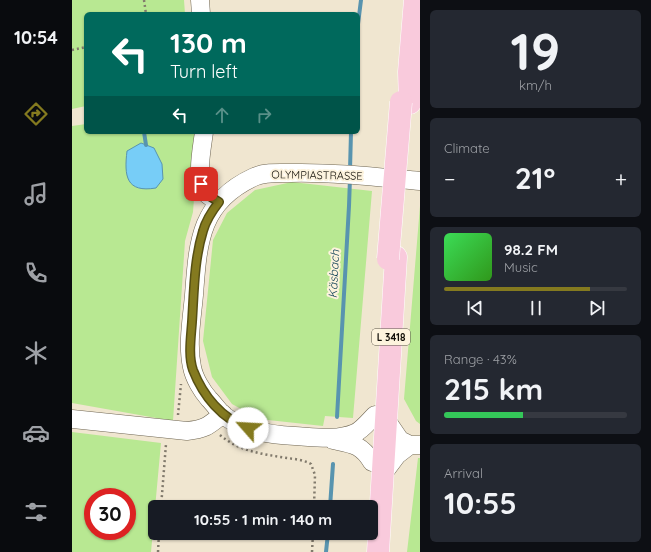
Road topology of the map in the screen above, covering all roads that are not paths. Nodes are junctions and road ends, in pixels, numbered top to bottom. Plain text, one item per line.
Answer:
1 (200, 0) edge
2 (415, 0) edge
3 (202, 12) edge
4 (204, 134) edge
5 (420, 181) edge
6 (219, 202) junction
7 (223, 414) junction
8 (380, 417) junction
9 (72, 420) edge
10 (322, 438) junction
11 (415, 445) edge
12 (377, 469) junction
13 (372, 500) edge
14 (370, 540) edge
15 (369, 552) edge
16 (378, 552) edge

1 - 3 street
2 - 8 main road, L 3418, bridge
4 - 6 street
5 - 6 street, OLYMPIASTRASSE
6 - 7 street, OLYMPIASTRASSE
7 - 9 street
7 - 10 street, OLYMPIASTRASSE
8 - 10 street, OLYMPIASTRASSE
8 - 11 street
8 - 12 main road, L 3418
10 - 12 street, OLYMPIASTRASSE
11 - 12 street
12 - 13 main road, L 3418
12 - 16 main road, L 3418
14 - 15 main road

